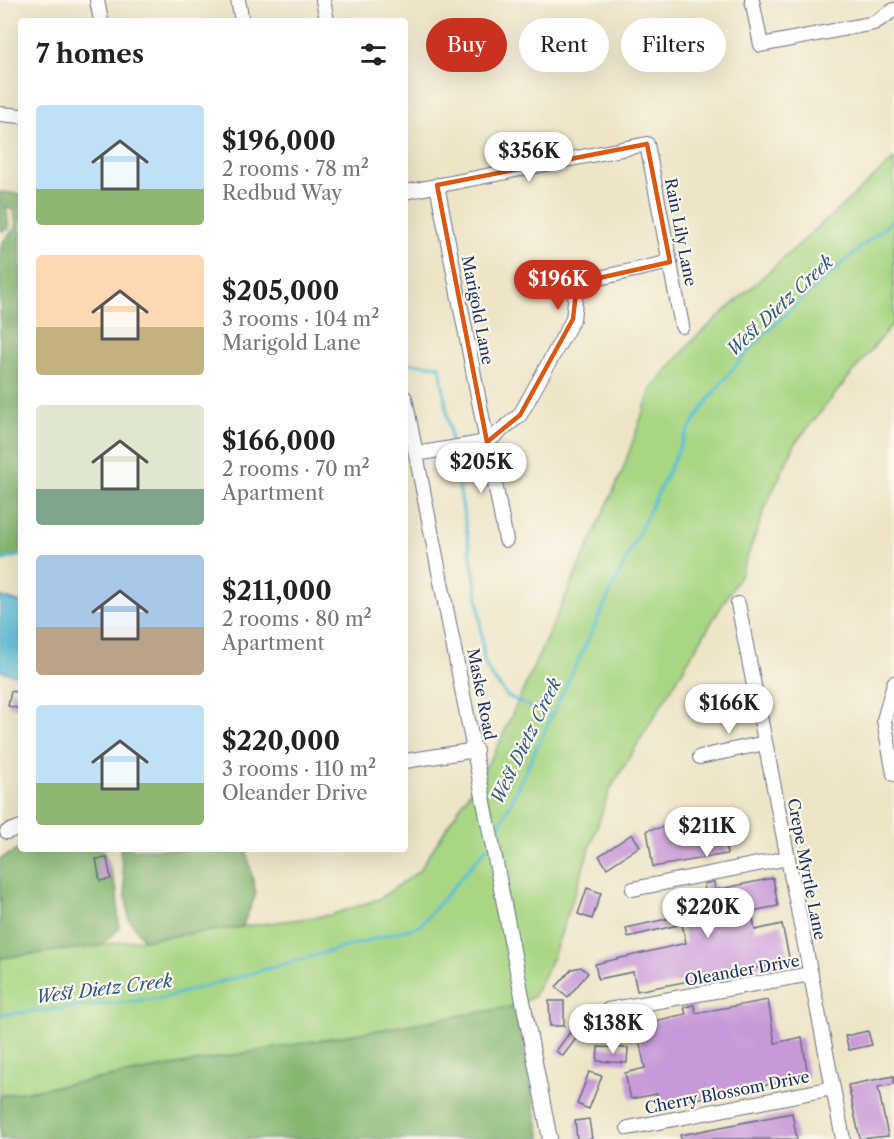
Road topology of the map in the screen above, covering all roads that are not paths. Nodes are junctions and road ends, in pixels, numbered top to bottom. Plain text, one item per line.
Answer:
1 (97, 0) edge
2 (238, 0) edge
3 (323, 0) edge
4 (752, 0) edge
5 (894, 10) edge
6 (100, 18) edge
7 (241, 18) edge
8 (326, 18) edge
9 (0, 114) edge
10 (18, 116) edge
11 (437, 185) junction
12 (408, 191) edge
13 (670, 262) junction
14 (682, 326) dead end
15 (408, 413) edge
16 (487, 442) junction
17 (416, 454) junction
18 (506, 540) dead end
19 (738, 604) dead end
20 (894, 683) edge
21 (765, 743) junction
22 (891, 748) edge
23 (476, 750) junction
24 (700, 757) dead end
25 (408, 761) edge
26 (894, 774) edge
27 (18, 828) edge
28 (7, 832) dead end
29 (788, 858) junction
30 (633, 889) dead end
31 (811, 974) junction
32 (608, 1010) dead end
33 (833, 1088) junction
34 (628, 1128) dead end
35 (550, 1139) edge
36 (843, 1139) edge

1 - 6 street
2 - 7 street
3 - 8 street
4 - 5 street
9 - 10 street
11 - 12 street
11 - 13 street, Rain Lily Lane
11 - 16 street, Marigold Lane
13 - 14 street, Rain Lily Lane
13 - 16 street
15 - 17 street, Maske Road
16 - 17 street
16 - 18 street, Marigold Lane
17 - 23 street, Maske Road
19 - 21 street, Crepe Myrtle Lane
20 - 22 street
21 - 24 street
21 - 29 street, Crepe Myrtle Lane
22 - 26 street
23 - 25 street
23 - 35 street, Maske Road
27 - 28 street
29 - 30 street
29 - 31 street, Crepe Myrtle Lane
31 - 32 street, Oleander Drive
31 - 33 street, Crepe Myrtle Lane
33 - 34 street, Cherry Blossom Drive
33 - 36 street, Crepe Myrtle Lane

